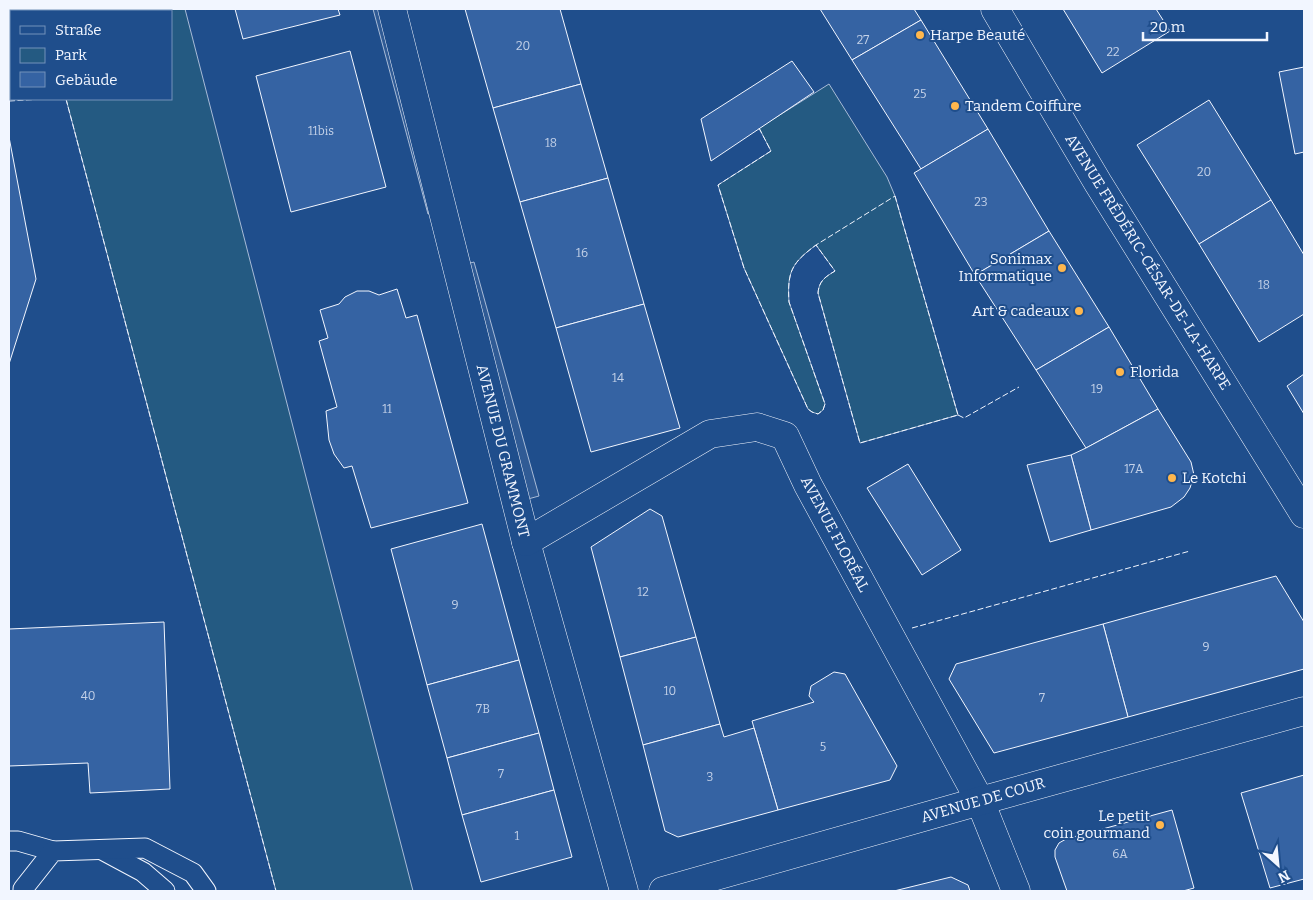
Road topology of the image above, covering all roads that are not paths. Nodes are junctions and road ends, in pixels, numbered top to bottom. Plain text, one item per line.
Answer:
1 (392, 9) edge
2 (995, 9) edge
3 (1304, 514) edge
4 (526, 542) junction
5 (1304, 712) edge
6 (980, 801) junction
7 (9, 841) edge
8 (101, 850) junction
9 (53, 851) junction
10 (23, 891) edge
11 (165, 891) edge
12 (206, 891) edge
13 (624, 891) edge
14 (663, 891) edge
15 (1016, 891) edge

1 - 4 street, AVENUE DU GRAMMONT
2 - 3 street, AVENUE FRÉDÉRIC-CÉSAR-DE-LA-HARPE
4 - 6 street, AVENUE FLORÉAL
4 - 13 street, AVENUE DU GRAMMONT
5 - 6 street, AVENUE DE COUR
6 - 14 street, AVENUE DE COUR
6 - 15 street, AVENUE FLORÉAL
7 - 9 lane
8 - 9 lane
8 - 11 lane
8 - 12 lane
9 - 10 lane

